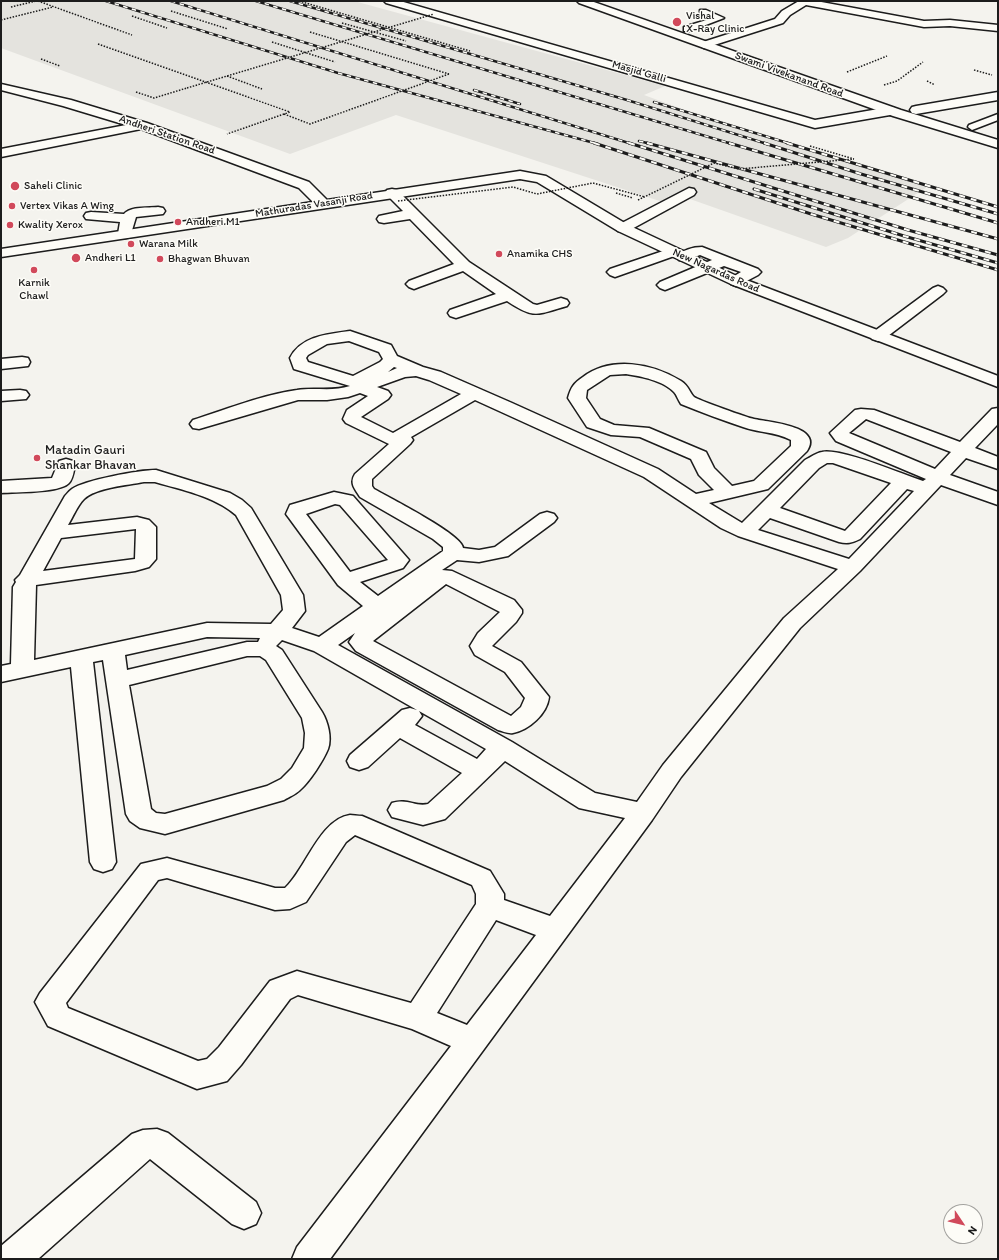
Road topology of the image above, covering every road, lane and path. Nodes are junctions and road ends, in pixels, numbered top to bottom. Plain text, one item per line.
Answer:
1 (37, 1) edge
2 (299, 1) edge
3 (389, 1) edge
4 (582, 1) edge
5 (607, 1) edge
6 (805, 1) edge
7 (11, 7) dead end
8 (54, 7) junction
9 (171, 11) dead end
10 (703, 12) dead end
11 (434, 14) junction
12 (132, 16) dead end
13 (1, 20) edge
14 (342, 23) dead end
15 (390, 27) junction
16 (168, 28) dead end
17 (998, 28) edge
18 (228, 29) dead end
19 (687, 29) junction
20 (310, 32) dead end
21 (374, 32) junction
22 (132, 35) dead end
23 (719, 40) junction
24 (406, 41) dead end
25 (272, 42) dead end
26 (342, 42) junction
27 (98, 44) dead end
28 (704, 45) junction
29 (470, 51) dead end
30 (306, 53) junction
31 (887, 56) dead end
32 (41, 59) dead end
33 (335, 62) dead end
34 (923, 62) dead end
35 (60, 66) dead end
36 (974, 70) dead end
37 (227, 76) junction
38 (998, 76) edge
39 (830, 79) junction
40 (207, 82) junction
41 (1, 87) edge
42 (262, 89) dead end
43 (864, 91) junction
44 (136, 92) dead end
45 (998, 96) edge
46 (890, 110) junction
47 (916, 110) junction
48 (284, 114) junction
49 (998, 117) edge
50 (143, 126) junction
51 (972, 127) junction
52 (998, 135) edge
53 (221, 136) dead end
54 (806, 144) dead end
55 (998, 144) edge
56 (1, 153) edge
57 (438, 187) joint
58 (689, 192) dead end
59 (616, 193) dead end
60 (395, 197) junction
61 (645, 197) junction
62 (323, 204) junction
63 (158, 211) dead end
64 (91, 216) dead end
65 (128, 218) junction
66 (384, 219) dead end
67 (417, 219) junction
68 (623, 228) junction
69 (125, 234) junction
70 (1, 253) edge
71 (678, 254) junction
72 (712, 262) junction
73 (464, 265) junction
74 (489, 272) dead end
75 (615, 272) dead end
76 (414, 284) dead end
77 (665, 284) dead end
78 (938, 291) dead end
79 (508, 295) junction
80 (560, 303) dead end
81 (456, 314) dead end
82 (878, 336) junction
83 (391, 359) junction
84 (1, 364) edge
85 (1, 371) edge
86 (417, 371) junction
87 (998, 382) edge
88 (369, 386) junction
89 (20, 395) dead end
90 (1, 396) edge
91 (470, 396) junction
92 (998, 413) edge
93 (593, 423) junction
94 (199, 424) dead end
95 (571, 437) junction
96 (404, 440) dead end
97 (998, 463) edge
98 (66, 465) dead end
99 (935, 466) junction
100 (998, 472) edge
101 (1, 487) edge
102 (728, 492) junction
103 (977, 492) junction
104 (998, 499) edge
105 (694, 501) junction
106 (767, 510) junction
107 (547, 518) dead end
108 (745, 532) junction
109 (55, 533) junction
110 (453, 553) junction
111 (853, 567) junction
112 (26, 580) junction
113 (345, 580) junction
114 (377, 608) junction
115 (271, 640) junction
116 (322, 646) junction
117 (113, 650) junction
118 (376, 652) junction
119 (81, 657) junction
120 (358, 667) junction
121 (12, 672) edge
122 (117, 680) junction
123 (424, 695) junction
124 (398, 726) junction
125 (503, 748) junction
126 (359, 761) dead end
127 (479, 771) junction
128 (401, 810) dead end
129 (643, 813) junction
130 (103, 862) dead end
131 (490, 906) junction
132 (555, 930) junction
133 (418, 1018) junction
134 (472, 1041) junction
135 (244, 1213) dead end
136 (12, 1259) edge
137 (309, 1259) edge

1 - 7 path
1 - 8 path
2 - 15 path
3 - 11 street, Masjid Galli
4 - 28 street, Swami Vivekanand Road
5 - 19 street, Swami Vivekanand Road
6 - 17 street
6 - 23 street
8 - 13 path
8 - 22 path
9 - 18 path
10 - 19 lane
11 - 15 path, bridge
11 - 46 street, Masjid Galli
12 - 16 path
14 - 21 path
15 - 21 path, bridge
15 - 29 path
19 - 23 street, Swami Vivekanand Road
20 - 26 path
21 - 24 path
21 - 26 path, bridge
23 - 28 street
23 - 39 street, Swami Vivekanand Road
25 - 30 path
26 - 30 path, bridge
26 - 48 path, bridge
27 - 40 path
28 - 46 street, Swami Vivekanand Road
30 - 33 path
30 - 37 path, bridge
31 - 39 path
32 - 35 path
34 - 43 path
36 - 38 path
37 - 40 path, bridge
37 - 42 path
39 - 43 street, Swami Vivekanand Road
40 - 44 path, bridge
40 - 48 path
41 - 50 street, Andheri Station Road
43 - 47 street, Swami Vivekanand Road
45 - 47 street
46 - 55 street, Swami Vivekanand Road
47 - 51 street, Swami Vivekanand Road
48 - 53 path
49 - 51 lane
50 - 56 street
50 - 62 street, Andheri Station Road
51 - 52 street, Swami Vivekanand Road
54 - 61 path, bridge
57 - 60 street, Mathuradas Vasanji Road
57 - 68 street, New Nagardas Road
58 - 68 street
59 - 61 path, bridge
60 - 61 path, bridge
60 - 62 street, Mathuradas Vasanji Road
60 - 67 street
62 - 69 street, Mathuradas Vasanji Road
63 - 65 street
64 - 65 street
65 - 69 street
66 - 67 street
67 - 73 street
67 - 74 street
68 - 71 street, New Nagardas Road
69 - 70 street, Mathuradas Vasanji Road
71 - 72 street, New Nagardas Road
71 - 75 street
72 - 77 street
72 - 82 street, New Nagardas Road
73 - 76 street
73 - 79 street
78 - 82 street
79 - 80 street
79 - 81 street
82 - 87 street, New Nagardas Road
83 - 86 street
83 - 88 street
83 - 88 street
84 - 85 street
86 - 88 street
86 - 91 street
88 - 91 street
88 - 91 street
88 - 94 street
89 - 90 street
91 - 95 street
92 - 99 street
93 - 95 street
93 - 102 street
93 - 102 street
95 - 105 street
96 - 110 street
97 - 99 street
98 - 101 street
99 - 103 street
99 - 106 street
99 - 106 street
99 - 111 street
100 - 103 street
102 - 105 street
103 - 104 street
105 - 108 street
106 - 108 street
107 - 110 street
108 - 111 street
109 - 112 street
109 - 112 street
109 - 115 street
110 - 114 street
111 - 129 street
112 - 121 street
113 - 113 street
113 - 114 street
114 - 116 street
115 - 116 street
115 - 117 street
115 - 122 street
115 - 122 street
116 - 120 street
117 - 119 street
117 - 122 street
118 - 120 street
118 - 123 street
118 - 123 street
119 - 121 street
119 - 130 street
120 - 123 street
123 - 124 street
123 - 125 street
124 - 126 street
124 - 127 street
125 - 127 street
125 - 129 street
127 - 128 street
129 - 132 street
131 - 132 street
131 - 133 street
131 - 133 street
132 - 134 street
133 - 134 street
134 - 137 street
135 - 136 street

